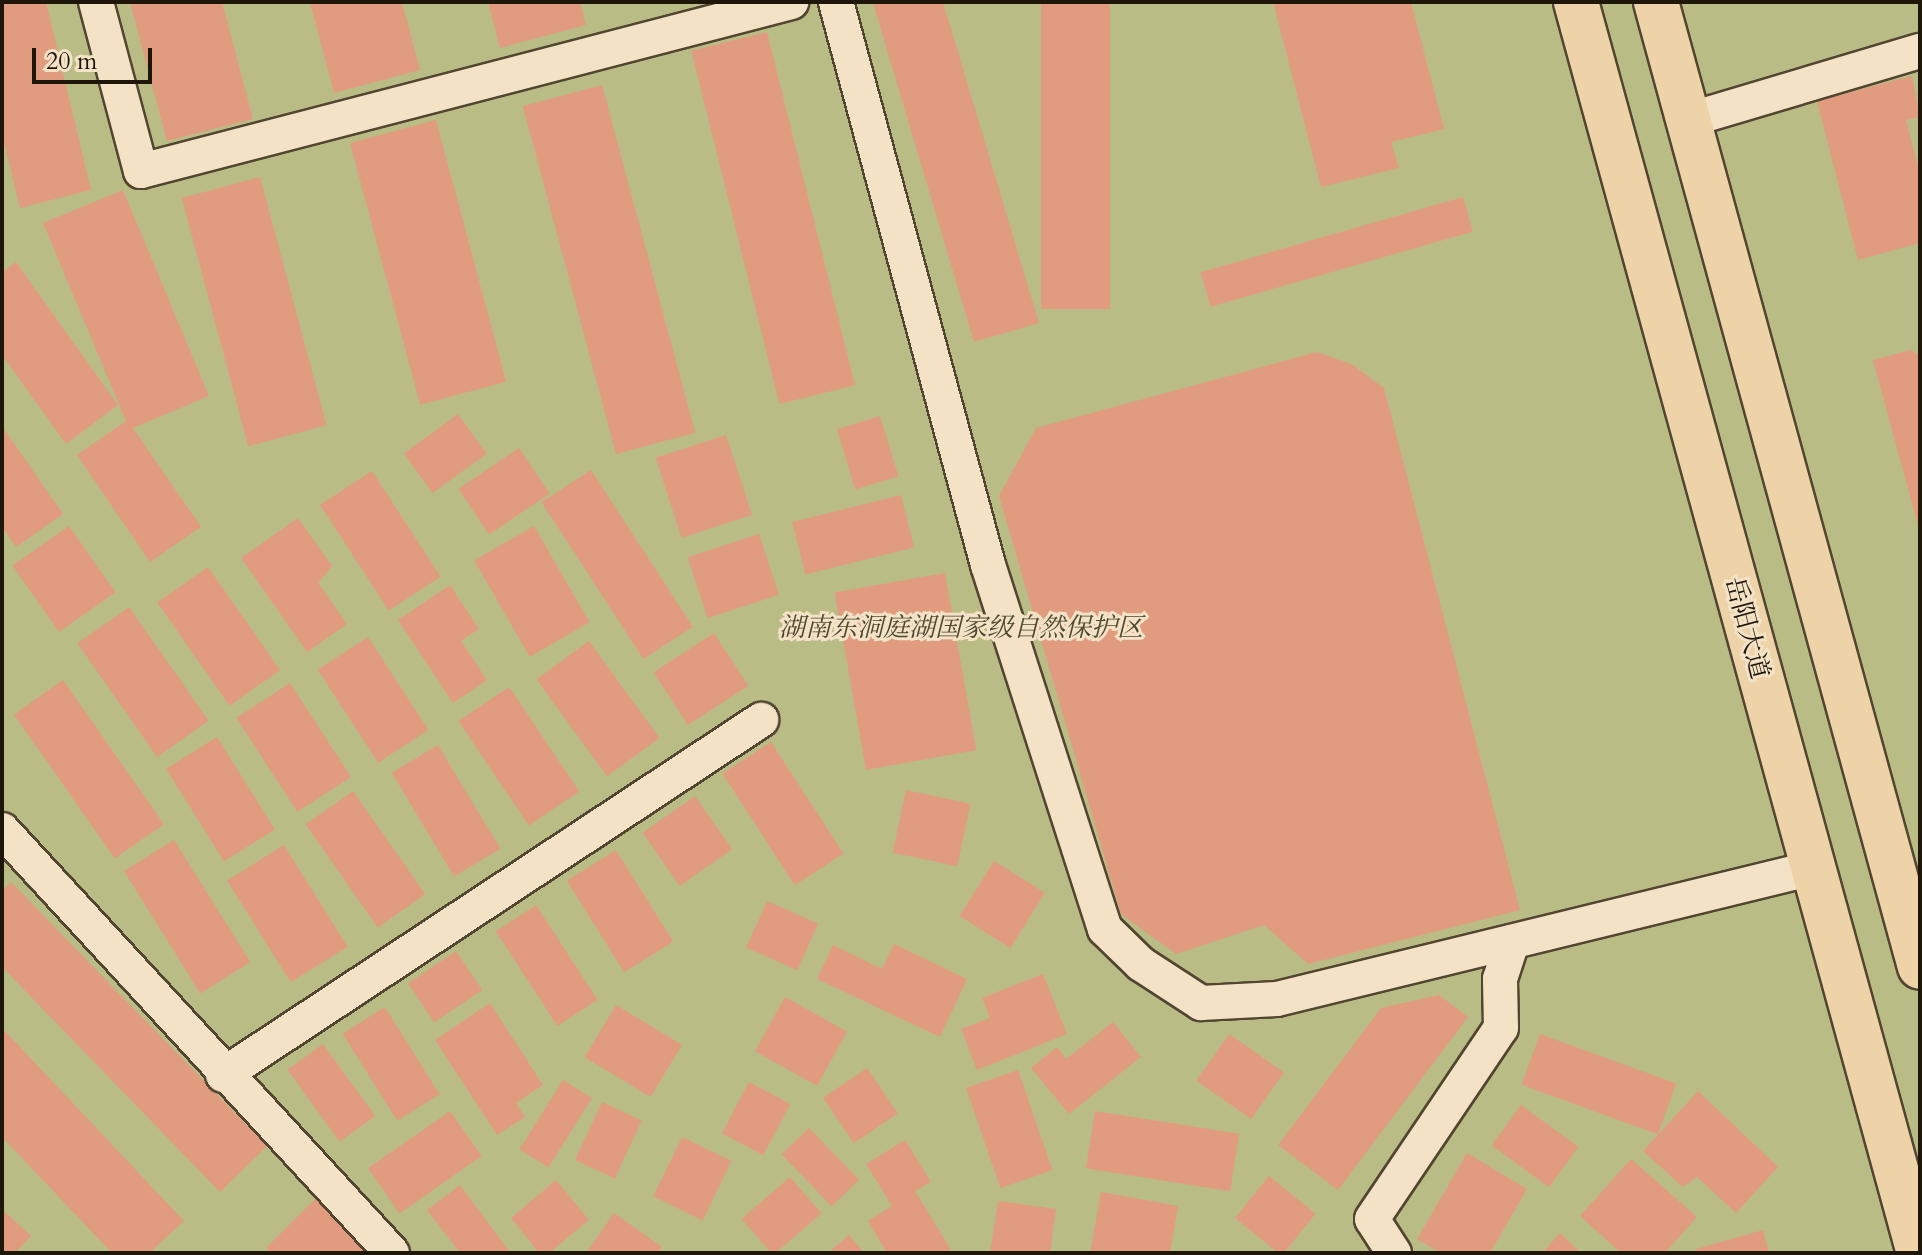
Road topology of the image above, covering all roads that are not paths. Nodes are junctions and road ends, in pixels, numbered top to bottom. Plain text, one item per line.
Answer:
1 (96, 2) edge
2 (791, 2) edge
3 (836, 2) edge
4 (1576, 2) edge
5 (1656, 2) edge
6 (1920, 51) edge
7 (1688, 120) junction
8 (761, 720) dead end
9 (2, 830) edge
10 (1813, 868) junction
11 (1512, 942) junction
12 (1920, 967) edge
13 (223, 1075) junction
14 (392, 1253) edge
15 (1394, 1253) edge
16 (1919, 1253) edge

1 - 2 street
3 - 11 street
4 - 10 main road, 岳阳大道
5 - 7 main road
6 - 7 street
7 - 12 main road
8 - 13 street
9 - 13 street
10 - 11 street
10 - 16 main road, 岳阳大道
11 - 15 street
13 - 14 street

